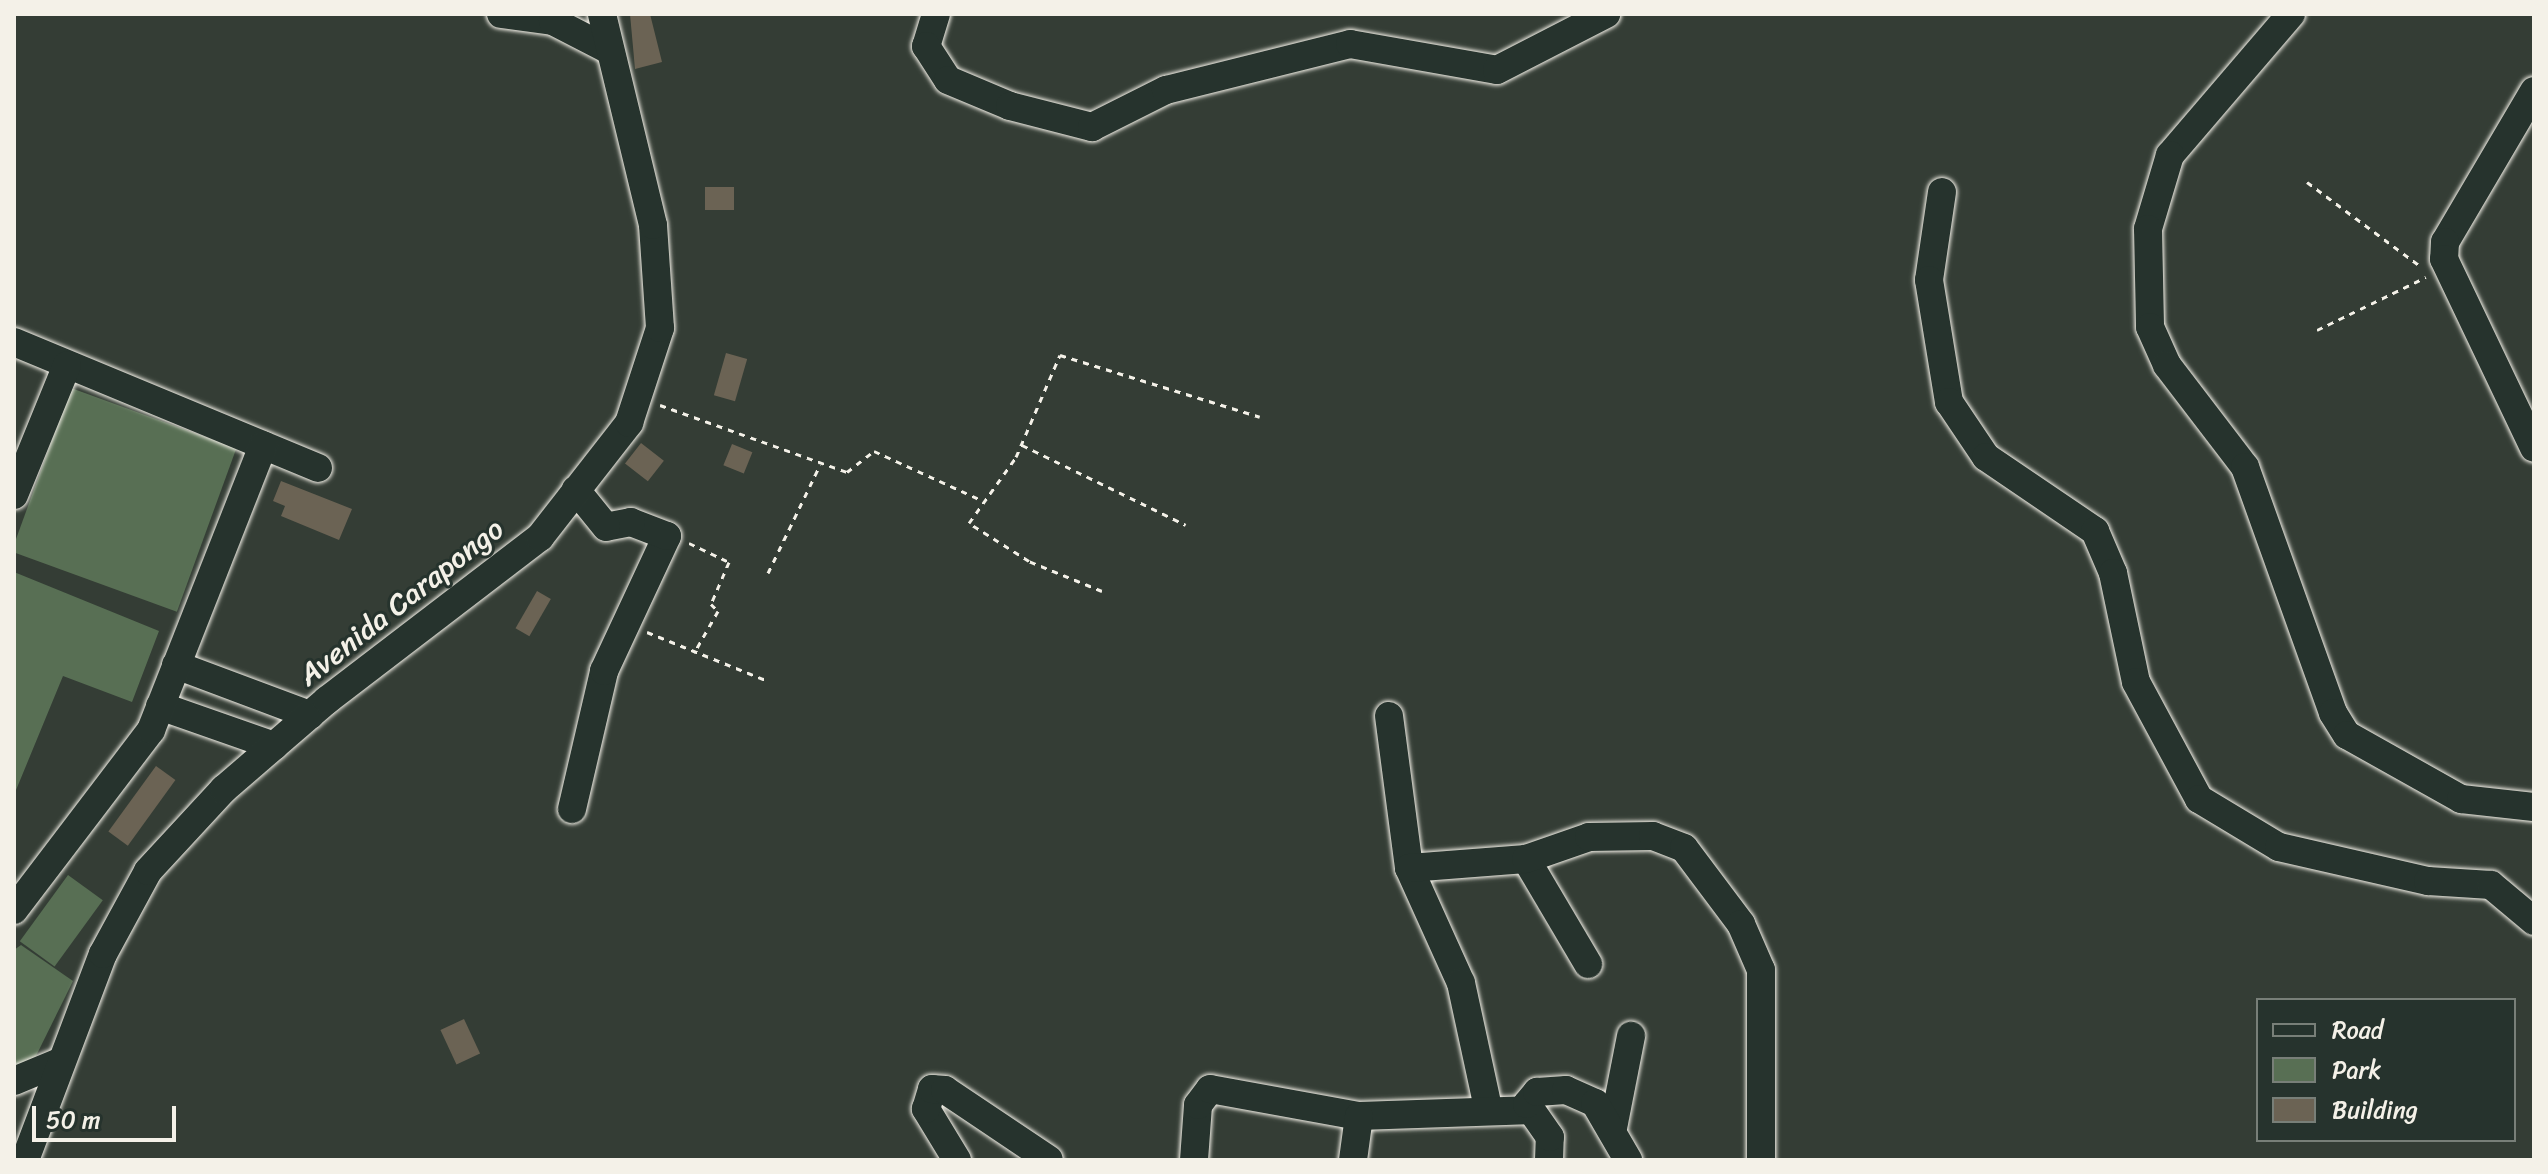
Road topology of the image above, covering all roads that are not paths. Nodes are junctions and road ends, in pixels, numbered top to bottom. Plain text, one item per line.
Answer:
1 (501, 14) edge
2 (602, 14) edge
3 (936, 14) edge
4 (1606, 14) edge
5 (2291, 14) edge
6 (561, 18) edge
7 (605, 48) junction
8 (2534, 91) edge
9 (1942, 192) dead end
10 (14, 342) edge
11 (67, 365) junction
12 (263, 445) junction
13 (2534, 448) edge
14 (318, 468) dead end
15 (576, 490) junction
16 (14, 495) edge
17 (176, 665) junction
18 (160, 706) junction
19 (310, 715) junction
20 (1389, 716) dead end
21 (274, 746) junction
22 (2534, 807) edge
23 (572, 809) dead end
24 (1526, 859) junction
25 (1409, 868) junction
26 (14, 910) edge
27 (2534, 921) edge
28 (1588, 964) dead end
29 (1631, 1036) dead end
30 (57, 1063) junction
31 (14, 1081) edge
32 (46, 1107) junction
33 (1488, 1108) junction
34 (1527, 1110) junction
35 (1359, 1116) junction
36 (14, 1127) edge
37 (1613, 1128) junction
38 (31, 1158) edge
39 (957, 1160) edge
40 (1049, 1160) edge
41 (1194, 1160) edge
42 (1353, 1160) edge
43 (1549, 1160) edge
44 (1628, 1160) edge
45 (1761, 1160) edge

1 - 6 street
2 - 7 street, Avenida Carapongo
3 - 4 street
5 - 22 street
6 - 7 street
7 - 15 street, Avenida Carapongo
8 - 13 street
9 - 27 street
10 - 11 street
11 - 12 street
11 - 16 street
12 - 14 street
12 - 17 street
15 - 19 street, Avenida Carapongo
15 - 23 street
17 - 18 street
17 - 19 street
18 - 21 street
18 - 26 street
19 - 21 street, Avenida Carapongo
20 - 25 street
21 - 30 street, Avenida Carapongo
24 - 25 street
24 - 28 street
24 - 45 street
25 - 33 street
29 - 37 street
30 - 31 street
30 - 32 street, Avenida Carapongo
32 - 36 street
32 - 38 street, Avenida Carapongo
33 - 34 street
33 - 35 street
34 - 37 street
34 - 43 street
35 - 41 street
35 - 42 street
37 - 44 street
39 - 40 street

